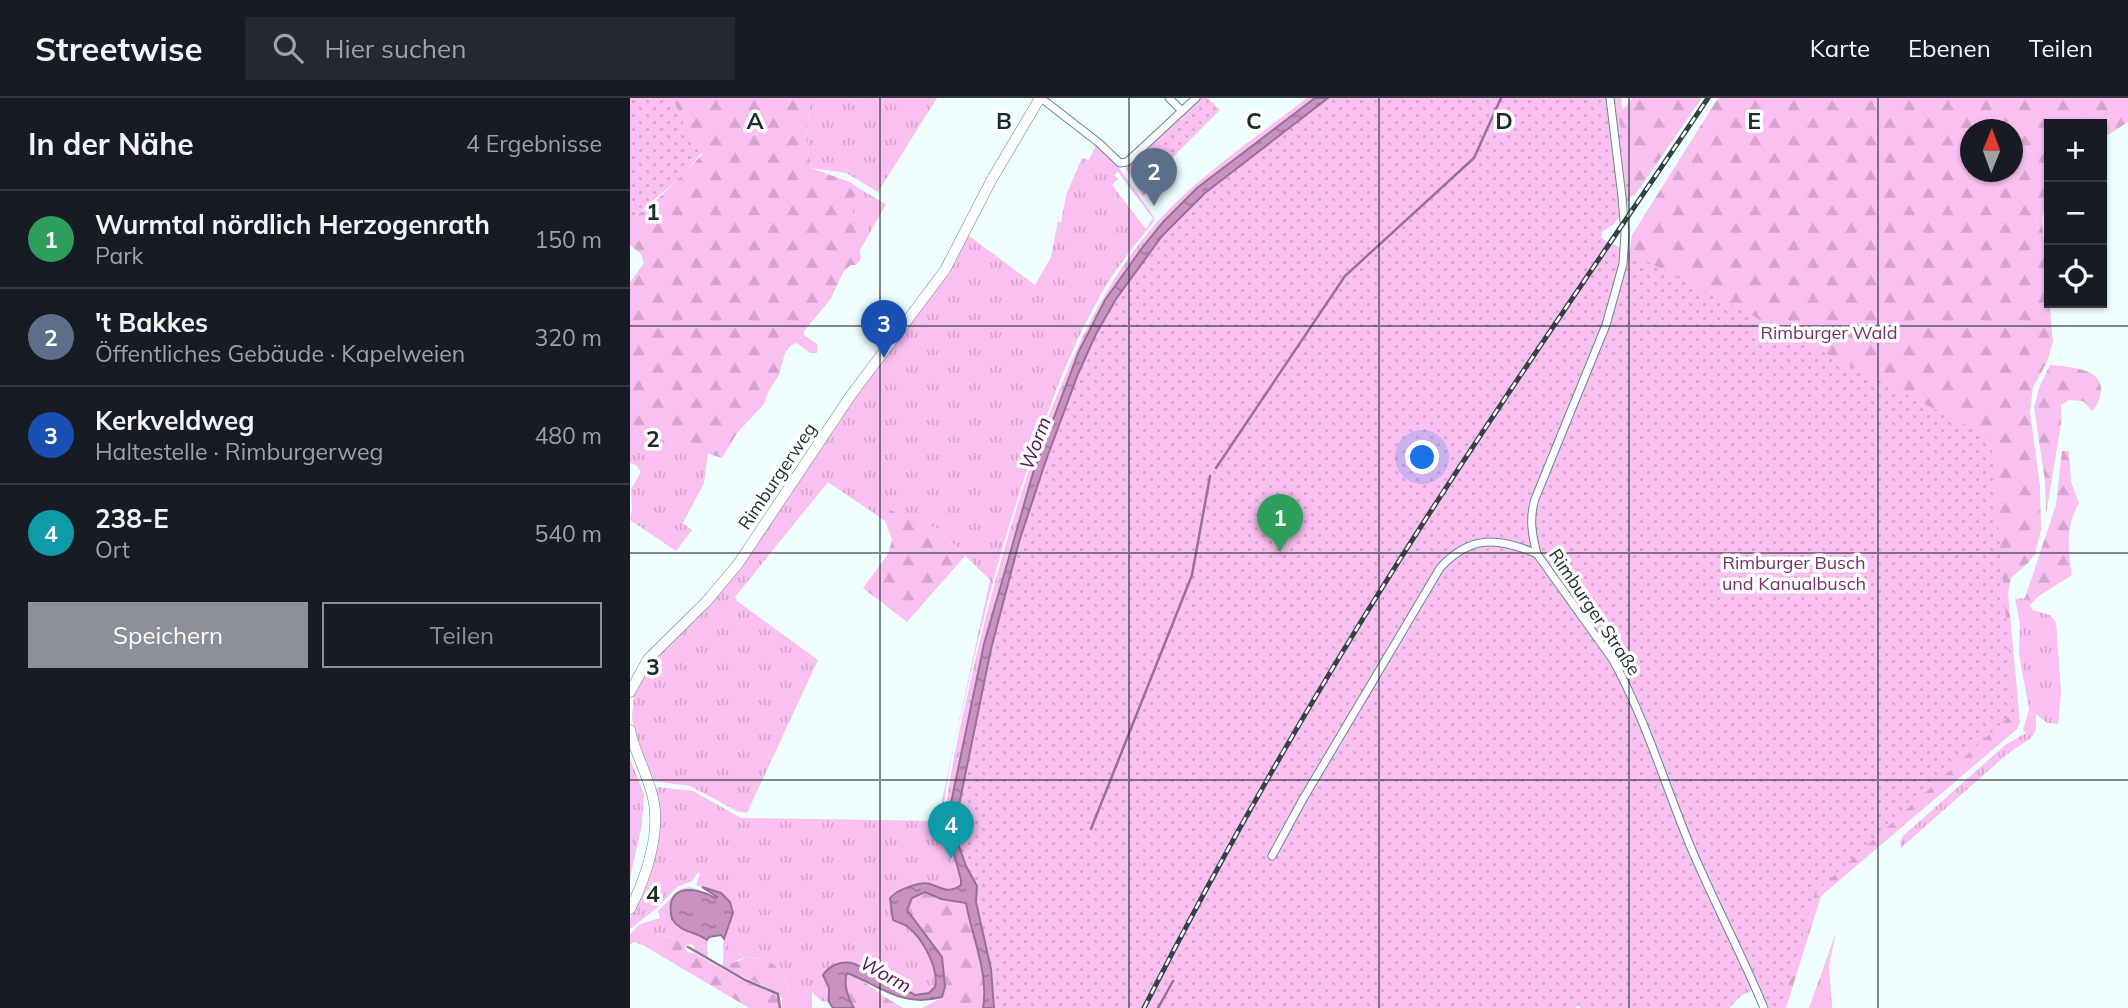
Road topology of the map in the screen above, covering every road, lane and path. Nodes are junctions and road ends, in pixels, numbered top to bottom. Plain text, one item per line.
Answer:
1 (1041, 98) edge
2 (1169, 98) edge
3 (1196, 98) edge
4 (1611, 98) edge
5 (1182, 111) junction
6 (1537, 554) junction
7 (630, 692) edge
8 (630, 730) edge
9 (1272, 856) dead end
10 (630, 909) edge
11 (1764, 1008) edge

1 - 5 street
1 - 7 street, Rimburgerweg
2 - 5 street
3 - 5 street
4 - 6 street, Rimburger Straße
6 - 9 street
6 - 11 street, Rimburger Straße
8 - 10 street

